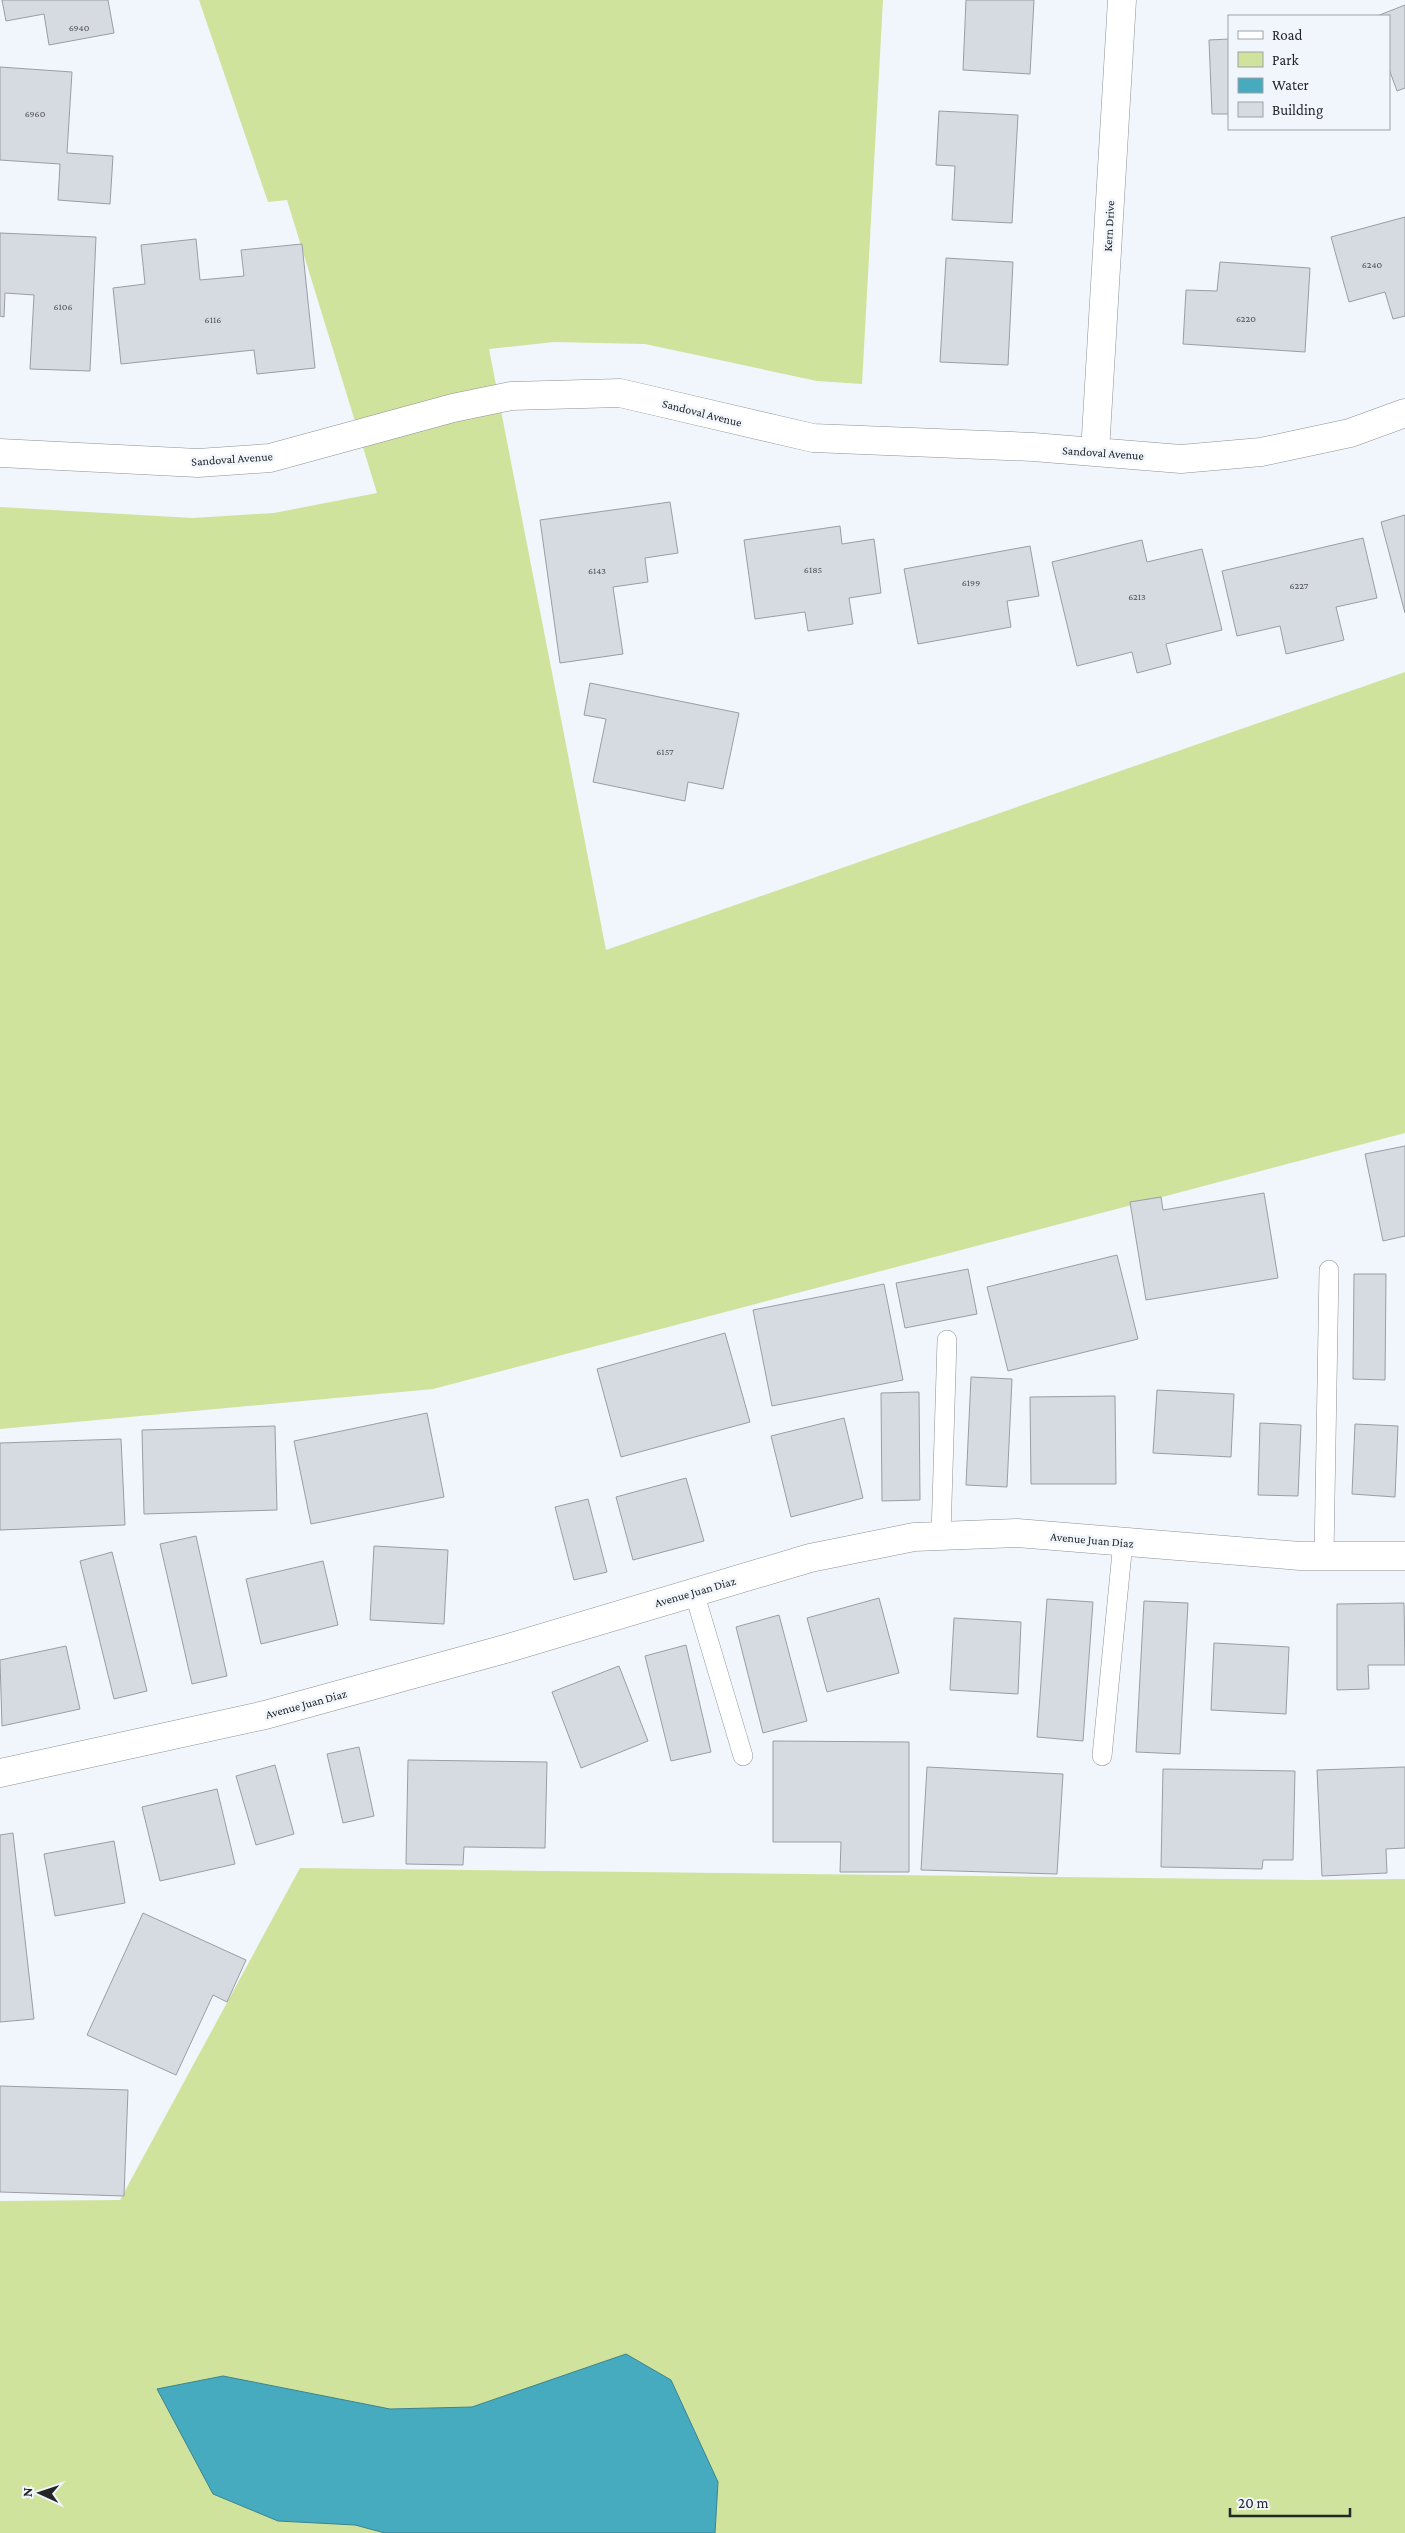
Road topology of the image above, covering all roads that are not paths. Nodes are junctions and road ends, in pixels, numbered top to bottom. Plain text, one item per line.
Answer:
1 (1122, 0) edge
2 (1405, 414) edge
3 (1095, 452) junction
4 (0, 453) edge
5 (1330, 1270) dead end
6 (947, 1340) dead end
7 (941, 1536) junction
8 (1123, 1542) junction
9 (1324, 1556) junction
10 (1405, 1556) edge
11 (694, 1592) junction
12 (743, 1756) dead end
13 (1102, 1756) dead end
14 (0, 1773) edge

1 - 3 street, Kern Drive
2 - 3 street, Sandoval Avenue
3 - 4 street, Sandoval Avenue
5 - 9 lane
6 - 7 lane
7 - 8 street, Avenue Juan Diaz
7 - 11 street, Avenue Juan Diaz
8 - 9 street, Avenue Juan Diaz
8 - 13 lane
9 - 10 street, Avenue Juan Diaz
11 - 12 lane
11 - 14 street, Avenue Juan Diaz

